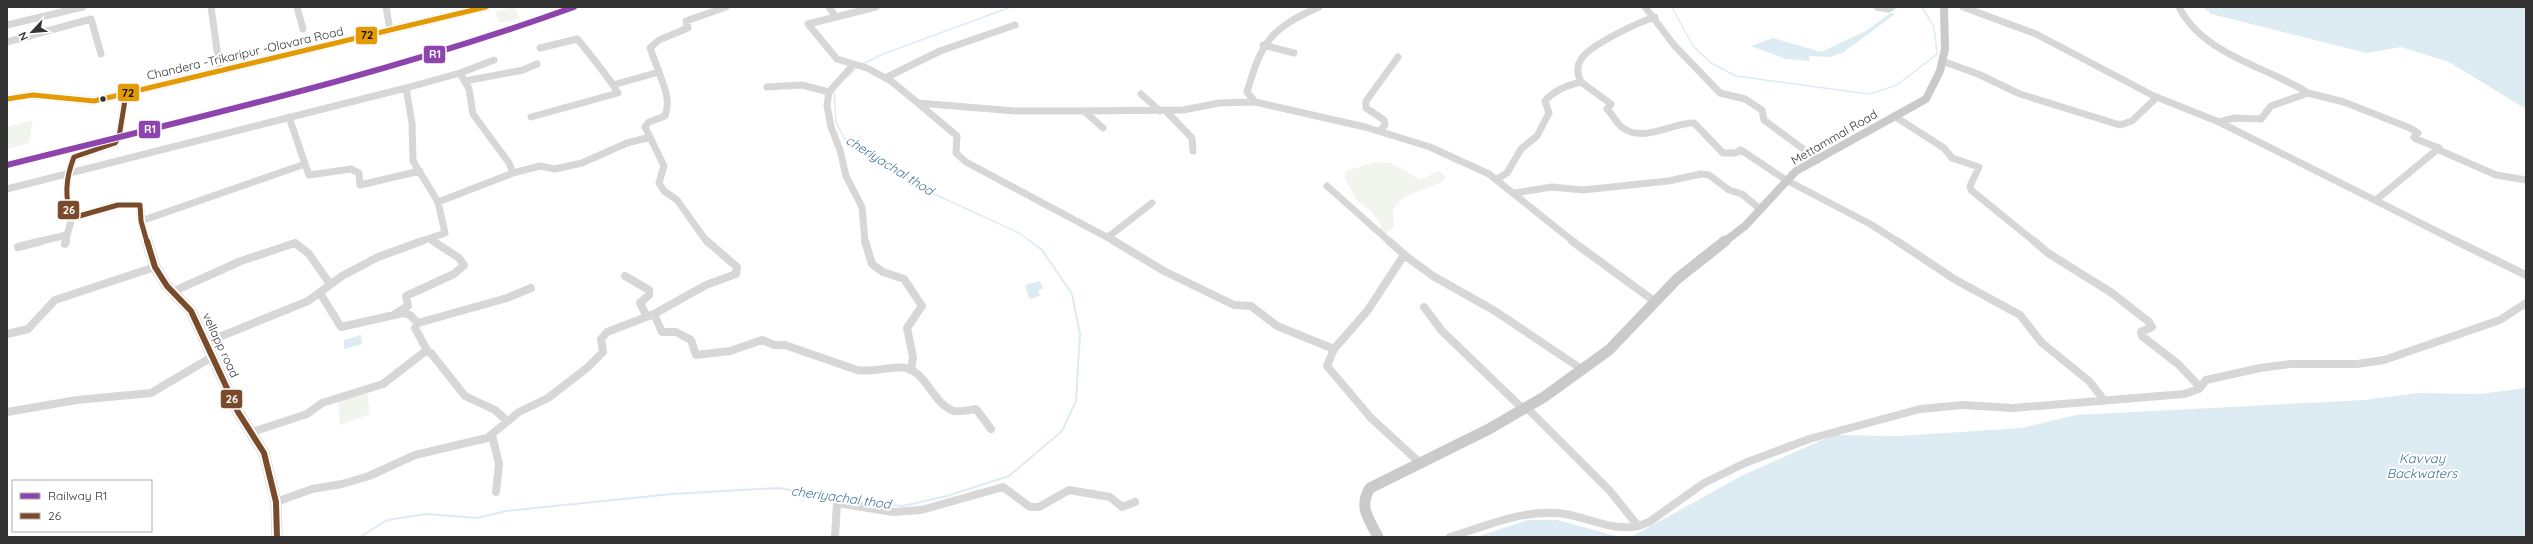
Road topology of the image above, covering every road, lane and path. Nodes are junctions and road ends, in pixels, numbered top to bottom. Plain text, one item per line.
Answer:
1 (83, 7) edge
2 (211, 7) edge
3 (297, 7) edge
4 (386, 7) edge
5 (486, 7) edge
6 (726, 7) edge
7 (828, 7) edge
8 (876, 7) edge
9 (1319, 7) edge
10 (1645, 7) edge
11 (1877, 7) edge
12 (1892, 7) edge
13 (1944, 7) edge
14 (1963, 7) edge
15 (2179, 7) edge
16 (1310, 8) edge
17 (836, 17) junction
18 (1655, 17) junction
19 (7, 25) edge
20 (1015, 25) dead end
21 (303, 29) dead end
22 (390, 30) junction
23 (7, 42) edge
24 (1263, 45) junction
25 (540, 48) dead end
26 (1294, 53) dead end
27 (101, 54) dead end
28 (1398, 56) dead end
29 (494, 60) dead end
30 (1942, 61) junction
31 (537, 64) dead end
32 (853, 65) junction
33 (220, 71) junction
34 (659, 72) junction
35 (460, 73) junction
36 (885, 78) junction
37 (465, 81) junction
38 (1581, 82) junction
39 (613, 85) junction
40 (767, 87) dead end
41 (406, 88) junction
42 (829, 92) junction
43 (2308, 93) junction
44 (126, 94) junction
45 (1141, 94) dead end
46 (2157, 97) junction
47 (7, 99) edge
48 (1255, 102) junction
49 (918, 103) junction
50 (1084, 111) junction
51 (1163, 111) junction
52 (1894, 116) junction
53 (289, 117) junction
54 (531, 117) dead end
55 (2219, 122) junction
56 (1103, 128) dead end
57 (1380, 131) junction
58 (650, 138) junction
59 (2439, 150) junction
60 (1193, 151) dead end
61 (1818, 160) junction
62 (305, 164) junction
63 (420, 171) junction
64 (68, 172) junction
65 (513, 173) junction
66 (1497, 179) junction
67 (1786, 180) junction
68 (2526, 180) edge
69 (1327, 186) dead end
70 (7, 189) edge
71 (1514, 193) junction
72 (2376, 200) junction
73 (438, 202) junction
74 (1152, 203) dead end
75 (1760, 210) junction
76 (72, 218) junction
77 (141, 221) junction
78 (67, 234) junction
79 (1108, 238) junction
80 (431, 239) junction
81 (64, 244) dead end
82 (18, 248) dead end
83 (1407, 257) junction
84 (155, 267) junction
85 (2526, 275) edge
86 (625, 276) dead end
87 (330, 284) junction
88 (531, 288) dead end
89 (172, 292) junction
90 (320, 293) junction
91 (1654, 301) junction
92 (2526, 303) edge
93 (1424, 307) dead end
94 (395, 314) junction
95 (650, 316) junction
96 (418, 323) junction
97 (7, 334) edge
98 (207, 342) junction
99 (1334, 349) junction
100 (426, 352) junction
101 (212, 356) junction
102 (911, 370) junction
103 (1583, 370) junction
104 (2200, 388) junction
105 (2104, 400) junction
106 (1525, 408) junction
107 (7, 412) edge
108 (507, 421) junction
109 (991, 429) dead end
110 (252, 432) junction
111 (492, 435) junction
112 (1419, 462) junction
113 (496, 492) dead end
114 (276, 502) junction
115 (1135, 502) dead end
116 (1638, 526) junction
117 (277, 537) edge
118 (835, 537) edge
119 (1378, 537) edge
120 (1450, 537) edge

1 - 19 street
2 - 33 street
3 - 21 street
4 - 22 street
5 - 22 main road, Chandera -Trikaripur -Olavara Road
6 - 34 street
7 - 17 street
8 - 17 street
9 - 16 street
10 - 18 street
11 - 12 street
13 - 30 main road, Mettammal Road
14 - 46 street
15 - 43 street
16 - 24 street
17 - 32 street
18 - 38 street
18 - 61 street
20 - 36 street
22 - 33 main road, Chandera -Trikaripur -Olavara Road
23 - 27 street
24 - 26 street
24 - 48 street
25 - 39 street
28 - 57 street
29 - 35 street
30 - 46 street
30 - 52 main road, Mettammal Road
31 - 37 street
32 - 36 street
32 - 42 street
33 - 44 main road, Chandera -Trikaripur -Olavara Road
34 - 39 street
34 - 58 street
35 - 37 street
35 - 41 street
36 - 49 street
37 - 65 street
38 - 66 street
38 - 67 street
39 - 54 street
40 - 42 street
41 - 53 street
41 - 63 street
42 - 102 street
43 - 55 street
43 - 59 street
44 - 47 main road, Chandera -Trikaripur -Olavara Road
44 - 64 main road
45 - 51 street
46 - 55 street
48 - 51 street
48 - 57 street
49 - 50 street
49 - 79 street
50 - 51 street
50 - 56 street
51 - 60 street
52 - 61 main road, Mettammal Road
52 - 104 street
53 - 62 street
53 - 64 street
55 - 72 street
57 - 66 street
58 - 65 street
58 - 95 street
59 - 68 street
59 - 72 street
61 - 67 main road, Mettammal Road
62 - 63 street
62 - 77 street
63 - 73 street
64 - 70 street
64 - 76 main road
65 - 73 street
66 - 71 street
67 - 75 main road, Mettammal Road
67 - 105 street
69 - 83 street
71 - 75 street
71 - 91 street
72 - 85 street
73 - 80 street
74 - 79 street
75 - 91 main road, Mettammal Road
76 - 77 main road, vellapp road
76 - 78 street
77 - 84 main road, vellapp road
78 - 81 street
78 - 82 street
79 - 99 street
80 - 87 street
80 - 94 street
83 - 99 street
83 - 103 street
84 - 89 main road, vellapp road
84 - 97 street
86 - 95 street
87 - 89 street
87 - 90 street
88 - 96 street
89 - 98 main road, vellapp road
90 - 94 street
90 - 98 street
91 - 103 main road, Mettammal Road
92 - 104 street
93 - 106 street
94 - 96 street
95 - 102 street
95 - 108 street
96 - 100 street
98 - 101 main road, vellapp road
99 - 112 street
100 - 108 street
100 - 110 street
101 - 107 street
101 - 110 main road, vellapp road
102 - 109 street
103 - 106 main road, Mettammal Road
104 - 105 street
105 - 116 street
106 - 112 main road, Mettammal Road
106 - 116 street
108 - 111 street
110 - 114 main road, vellapp road
111 - 113 street
111 - 114 street
112 - 119 main road, Mettammal Road
114 - 117 main road, vellapp road
115 - 118 street
116 - 120 street

